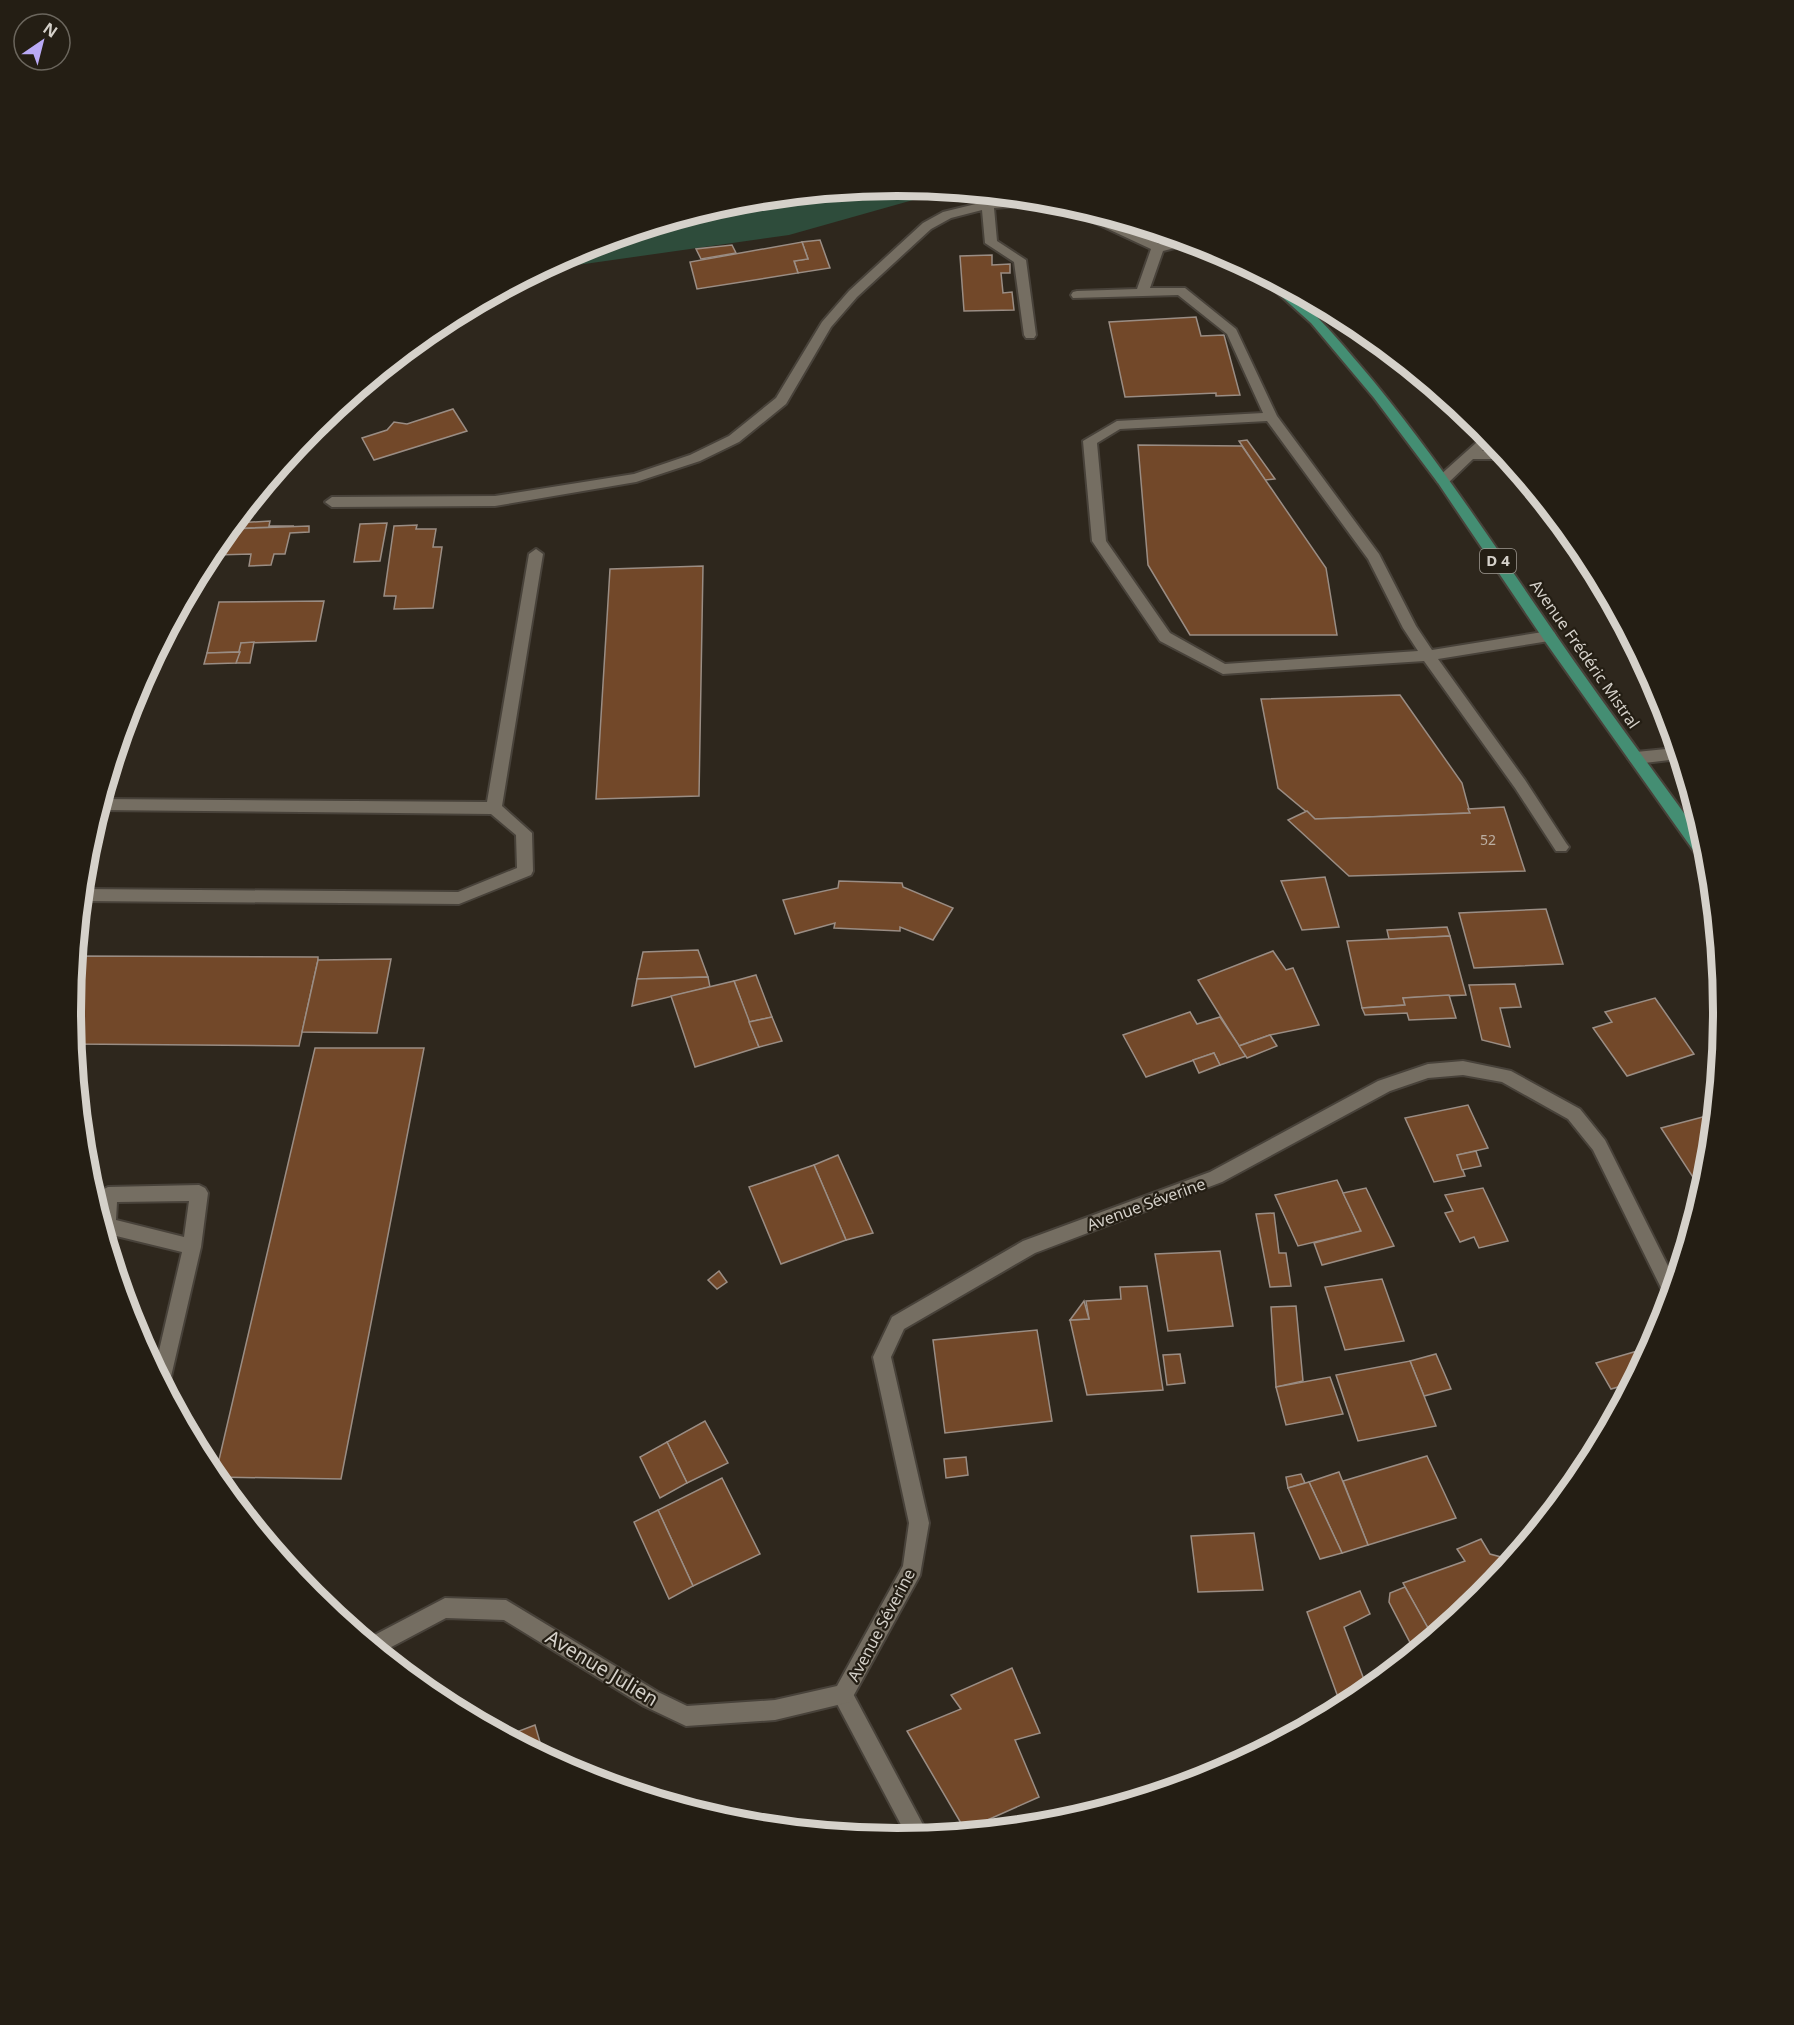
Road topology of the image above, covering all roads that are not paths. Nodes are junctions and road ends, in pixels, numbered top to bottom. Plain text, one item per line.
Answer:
1 (1006, 203) edge
2 (988, 205) junction
3 (1105, 223) edge
4 (1173, 245) edge
5 (1158, 248) junction
6 (1142, 293) junction
7 (1077, 295) dead end
8 (1291, 299) edge
9 (1030, 336) dead end
10 (1271, 417) junction
11 (1482, 444) edge
12 (1472, 455) junction
13 (1492, 455) edge
14 (1443, 480) junction
15 (332, 502) dead end
16 (536, 554) dead end
17 (1549, 636) junction
18 (1428, 656) junction
19 (1671, 754) edge
20 (1636, 758) junction
21 (108, 805) edge
22 (494, 808) junction
23 (1694, 840) edge
24 (1561, 847) dead end
25 (90, 895) edge
26 (107, 1217) edge
27 (110, 1227) edge
28 (192, 1247) junction
29 (1667, 1282) edge
30 (164, 1370) edge
31 (379, 1642) edge
32 (843, 1695) junction
33 (915, 1828) edge

1 - 2 street
2 - 9 street
2 - 15 street
3 - 5 street
4 - 5 street
5 - 6 street
6 - 7 street
6 - 10 street
8 - 14 main road, Avenue Frédéric Mistral / D 4
10 - 18 street
10 - 18 street
11 - 12 street
12 - 13 street
12 - 14 street
14 - 17 main road, Avenue Frédéric Mistral / D 4
16 - 22 street
17 - 18 street
17 - 20 main road, Avenue Frédéric Mistral / D 4
18 - 24 street
19 - 20 street
20 - 23 main road, Avenue Frédéric Mistral / D 4
21 - 22 street
22 - 25 street
26 - 28 street
27 - 28 street
28 - 30 street
29 - 32 street, Avenue Séverine
31 - 32 street, Avenue Julien
32 - 33 street

